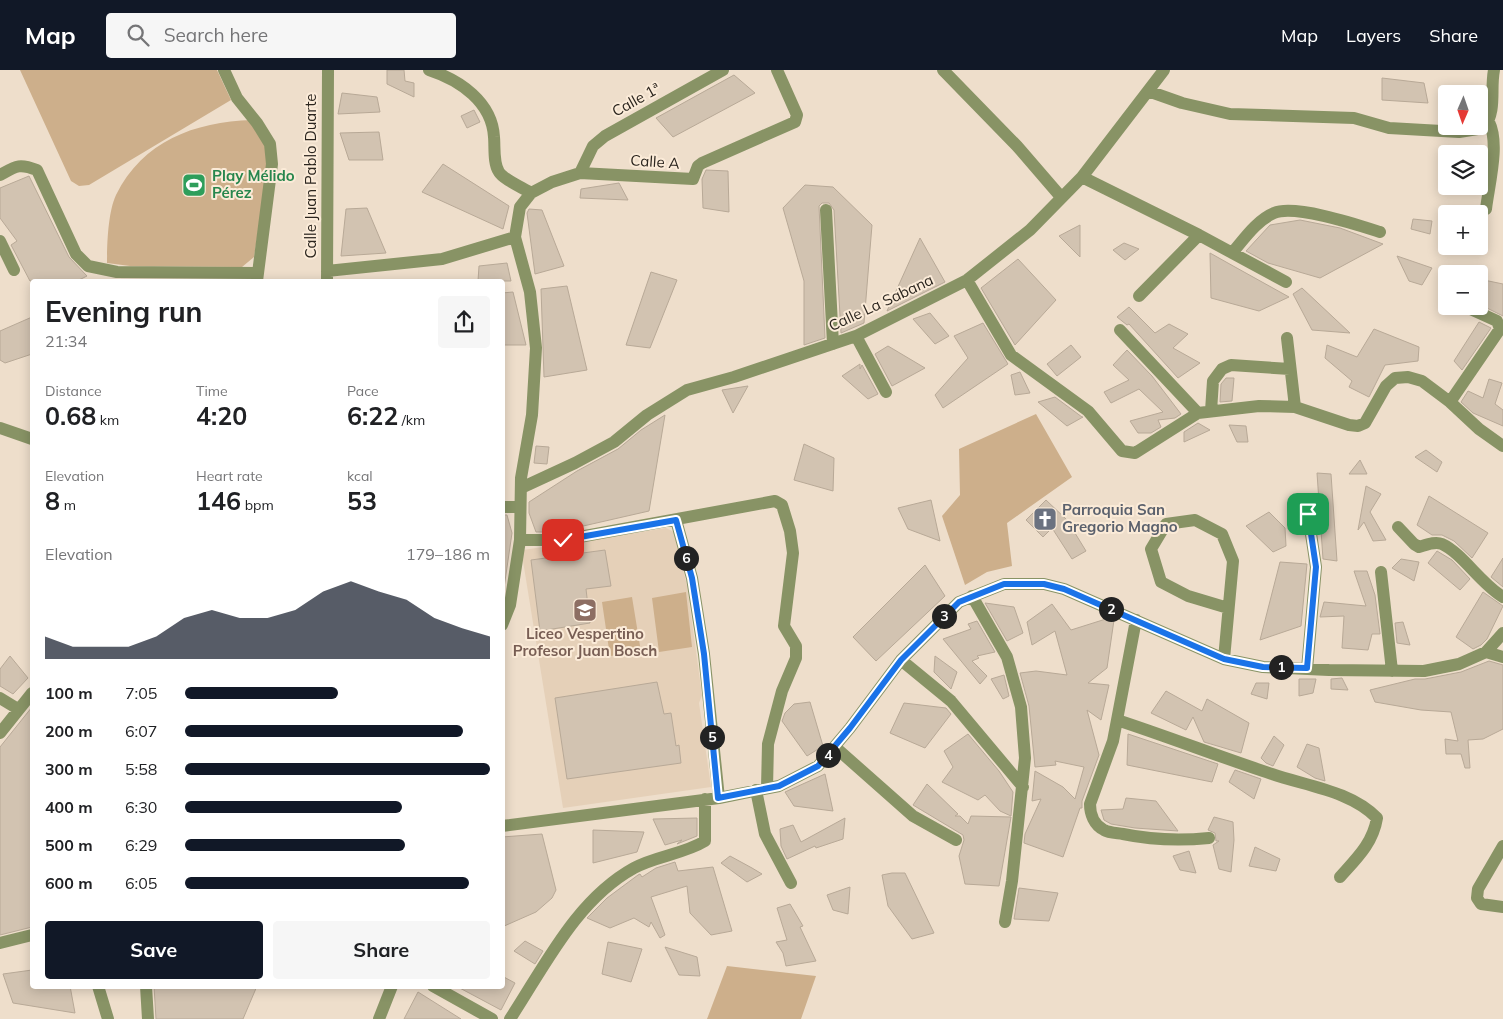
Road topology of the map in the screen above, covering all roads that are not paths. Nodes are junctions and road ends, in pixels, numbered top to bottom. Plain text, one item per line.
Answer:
1 (224, 70) edge
2 (328, 70) edge
3 (429, 70) edge
4 (723, 70) edge
5 (777, 70) edge
6 (943, 70) edge
7 (1164, 70) edge
8 (1494, 70) edge
9 (1148, 91) junction
10 (1488, 122) joint
11 (1438, 131) edge
12 (580, 173) junction
13 (0, 175) edge
14 (1082, 177) junction
15 (531, 193) junction
16 (1060, 197) junction
17 (1486, 205) edge
18 (826, 210) dead end
19 (1380, 232) dead end
20 (1199, 235) junction
21 (515, 237) junction
22 (0, 241) edge
23 (1232, 253) junction
24 (14, 270) dead end
25 (327, 276) edge
26 (257, 277) edge
27 (967, 280) junction
28 (1286, 282) dead end
29 (1139, 296) dead end
30 (1484, 315) edge
31 (1120, 330) dead end
32 (856, 336) junction
33 (1287, 338) dead end
34 (833, 344) junction
35 (1290, 369) junction
36 (886, 392) dead end
37 (1450, 402) junction
38 (1295, 407) junction
39 (1204, 412) junction
40 (0, 428) edge
41 (30, 438) edge
42 (1503, 446) edge
43 (521, 488) junction
44 (505, 507) edge
45 (520, 507) junction
46 (1308, 514) dead end
47 (676, 520) junction
48 (1398, 528) dead end
49 (520, 540) junction
50 (1381, 572) dead end
51 (972, 596) junction
52 (1503, 597) edge
53 (1228, 608) junction
54 (505, 618) edge
55 (1136, 620) junction
56 (1503, 633) edge
57 (1486, 652) junction
58 (1503, 657) edge
59 (1224, 659) junction
60 (901, 660) junction
61 (1307, 668) junction
62 (1392, 671) junction
63 (30, 695) edge
64 (0, 698) edge
65 (18, 710) junction
66 (1117, 720) junction
67 (0, 733) edge
68 (835, 747) junction
69 (1023, 786) junction
70 (761, 789) junction
71 (718, 798) junction
72 (705, 799) junction
73 (505, 826) edge
74 (1209, 838) dead end
75 (956, 840) dead end
76 (1503, 846) edge
77 (1340, 877) dead end
78 (790, 883) dead end
79 (1503, 907) edge
80 (1005, 922) dead end
81 (30, 936) edge
82 (0, 943) edge
83 (99, 989) edge
84 (146, 989) edge
85 (391, 989) edge
86 (438, 989) edge
87 (108, 1019) edge
88 (148, 1019) edge
89 (379, 1019) edge
90 (492, 1019) edge
91 (510, 1019) edge

1 - 26 street
2 - 25 street, Calle Juan Pablo Duarte
3 - 15 street
4 - 12 street, Calle 1ª
5 - 12 street, Calle A
6 - 16 street
7 - 9 street, Calle La Sabana
8 - 10 street
9 - 11 street
9 - 14 street, Calle La Sabana
10 - 17 street
12 - 15 street
13 - 26 street
14 - 16 street, Calle La Sabana
14 - 20 street
15 - 21 street
16 - 27 street, Calle La Sabana
18 - 34 street
19 - 23 street
20 - 23 street
20 - 29 street
21 - 25 street
21 - 43 street
22 - 24 street
23 - 28 street
27 - 32 street, Calle La Sabana
27 - 39 street
30 - 37 street
31 - 39 street
32 - 34 street, Calle La Sabana
32 - 36 street
33 - 35 street
34 - 43 street, Calle La Sabana
35 - 38 street
35 - 39 street
37 - 38 street
37 - 42 street
38 - 39 street
40 - 41 street
43 - 45 street
44 - 45 street
45 - 49 street
46 - 61 street
47 - 49 street
47 - 70 street
47 - 71 street
48 - 52 street
49 - 54 street
50 - 62 street
51 - 55 street
51 - 60 street
51 - 69 street
53 - 53 street
53 - 59 street
55 - 59 street
55 - 66 street
56 - 57 street
57 - 58 street
57 - 62 street
59 - 61 street
60 - 68 street
60 - 69 street
61 - 62 street
63 - 65 street
64 - 65 street
65 - 67 street
66 - 74 street
66 - 77 street
68 - 70 street
68 - 75 street
69 - 80 street
70 - 71 street
70 - 78 street
71 - 72 street
72 - 73 street
72 - 91 street
76 - 79 street
81 - 82 street
83 - 87 street
84 - 88 street
85 - 89 street
86 - 90 street

